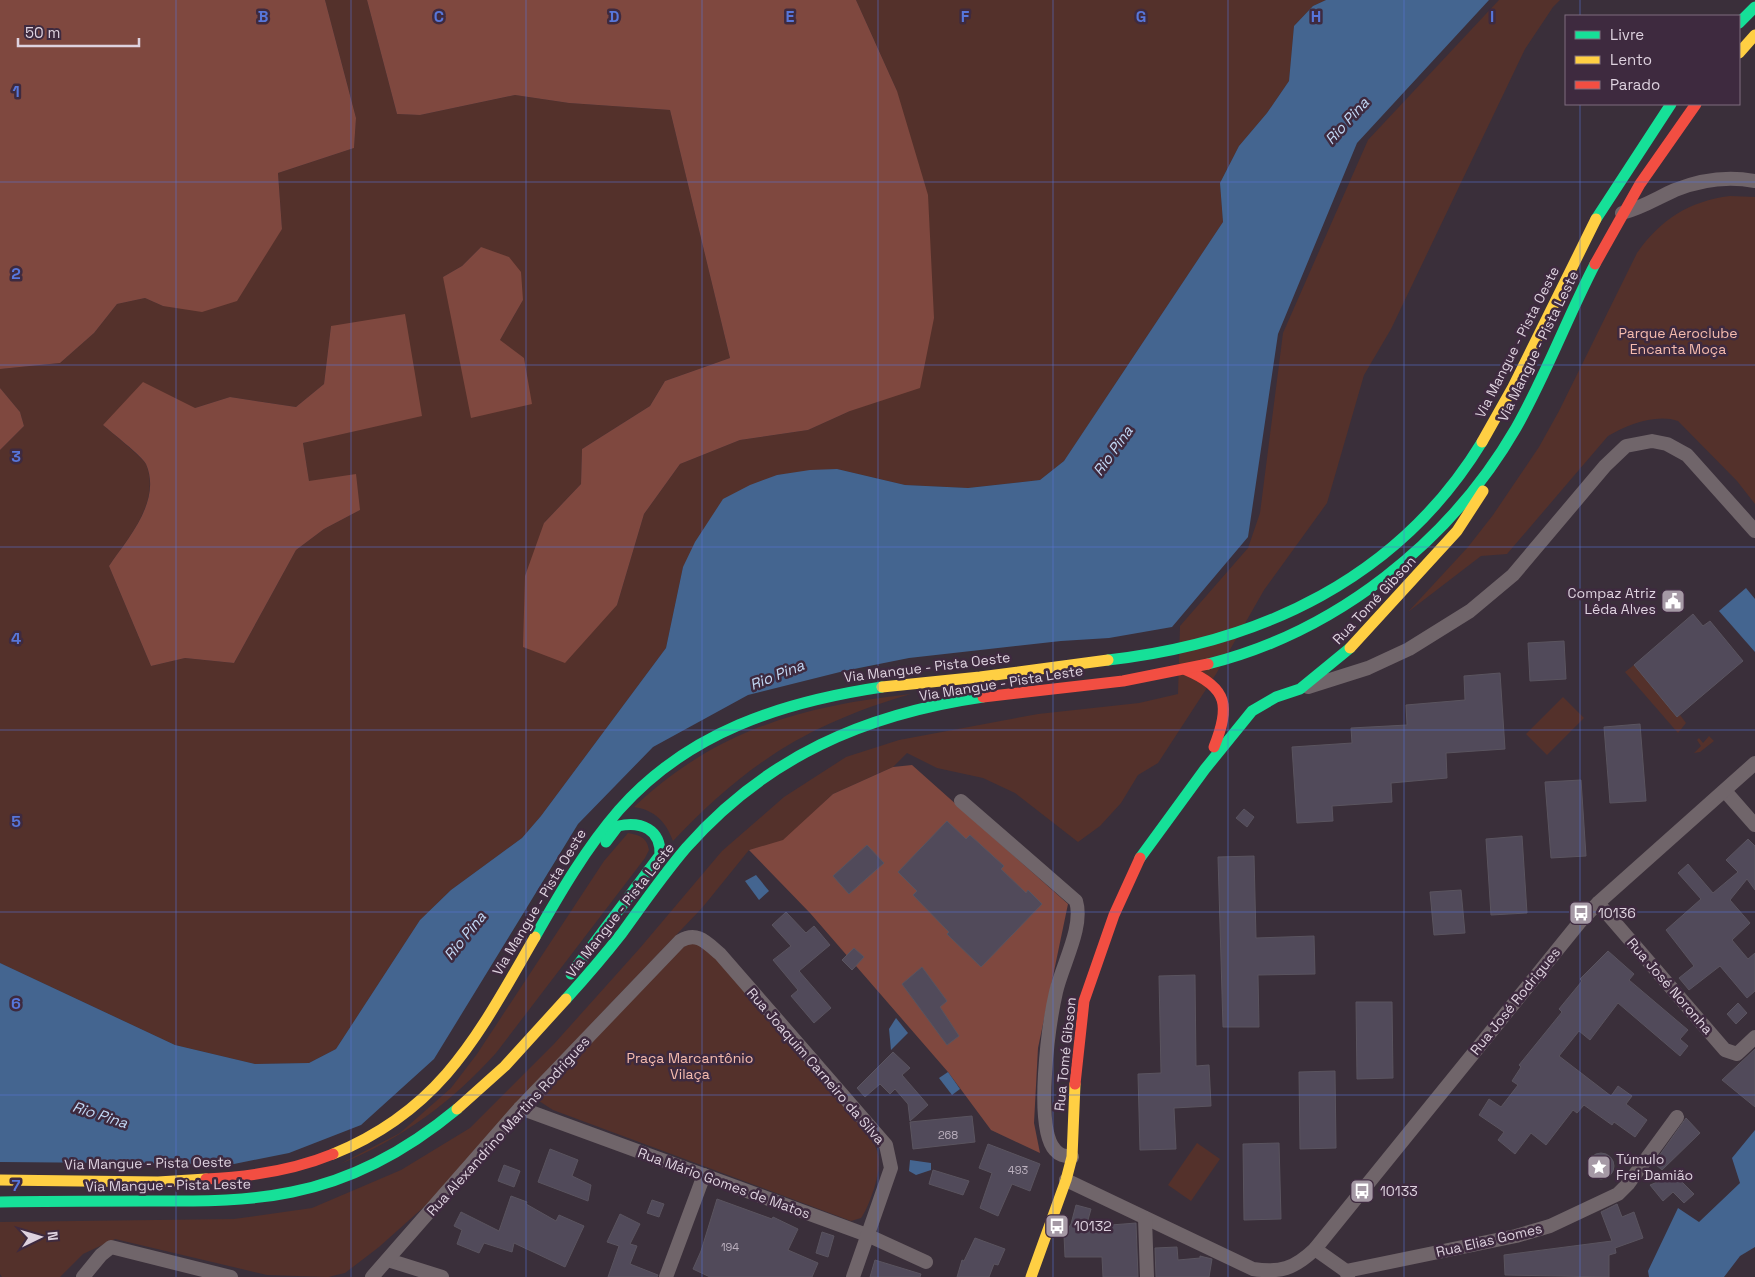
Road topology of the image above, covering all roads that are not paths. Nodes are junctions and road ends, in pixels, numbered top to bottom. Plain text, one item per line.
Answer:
1 (1755, 7) edge
2 (1740, 23) edge
3 (1755, 35) edge
4 (1740, 52) edge
5 (1670, 105) edge
6 (1695, 105) edge
7 (1755, 181) edge
8 (1622, 213) junction
9 (1525, 412) junction
10 (1755, 531) edge
11 (1186, 670) junction
12 (1300, 689) junction
13 (1755, 763) edge
14 (1205, 769) junction
15 (1724, 791) junction
16 (960, 801) dead end
17 (1755, 825) edge
18 (1598, 903) junction
19 (538, 930) junction
20 (689, 936) joint
21 (1752, 1041) edge
22 (498, 1073) junction
23 (520, 1108) junction
24 (1677, 1117) dead end
25 (1072, 1157) junction
26 (704, 1175) junction
27 (0, 1180) edge
28 (1066, 1180) junction
29 (0, 1202) edge
30 (1146, 1218) junction
31 (867, 1235) junction
32 (1315, 1249) junction
33 (388, 1260) junction
34 (926, 1262) dead end
35 (1347, 1274) edge
36 (83, 1277) edge
37 (231, 1277) edge
38 (372, 1277) edge
39 (442, 1277) edge
40 (666, 1277) edge
41 (853, 1277) edge
42 (1031, 1277) edge
43 (1147, 1277) edge

1 - 2 main road
3 - 4 main road
5 - 19 main road, Via Mangue - Pista Oeste
6 - 8 main road, Via Mangue - Pista Leste
7 - 8 street
8 - 9 main road, Via Mangue - Pista Leste
9 - 11 main road, Via Mangue - Pista Leste
9 - 12 main road, Rua Tomé Gibson
10 - 12 street
11 - 14 main road, Rua Tomé Gibson
11 - 22 main road, Via Mangue - Pista Leste
12 - 14 main road, Rua Tomé Gibson
13 - 15 street, Rua José Rodrigues
14 - 25 main road, Rua Tomé Gibson
15 - 17 street
15 - 18 street, Rua José Rodrigues
16 - 25 street
18 - 21 street, Rua José Noronha
18 - 32 street, Rua José Rodrigues
19 - 22 main road
19 - 27 main road, Via Mangue - Pista Oeste
20 - 23 street, Rua Alexandrino Martins Rodrigues
20 - 31 street, Rua Joaquim Carneiro da Silva
22 - 29 main road, Via Mangue - Pista Leste
23 - 26 street, Rua Mário Gomes de Matos
23 - 33 street, Rua Alexandrino Martins Rodrigues
24 - 35 street, Rua Elias Gomes
25 - 28 main road, Rua Tomé Gibson
26 - 31 street, Rua Mário Gomes de Matos
26 - 40 street
28 - 30 street
28 - 42 main road, Rua Tomé Gibson
30 - 32 street, Rua José Rodrigues
30 - 43 street
31 - 34 street, Rua Mário Gomes de Matos
31 - 41 street, Rua Joaquim Carneiro da Silva
32 - 35 street
33 - 38 street, Rua Alexandrino Martins Rodrigues
33 - 39 street
36 - 37 street

